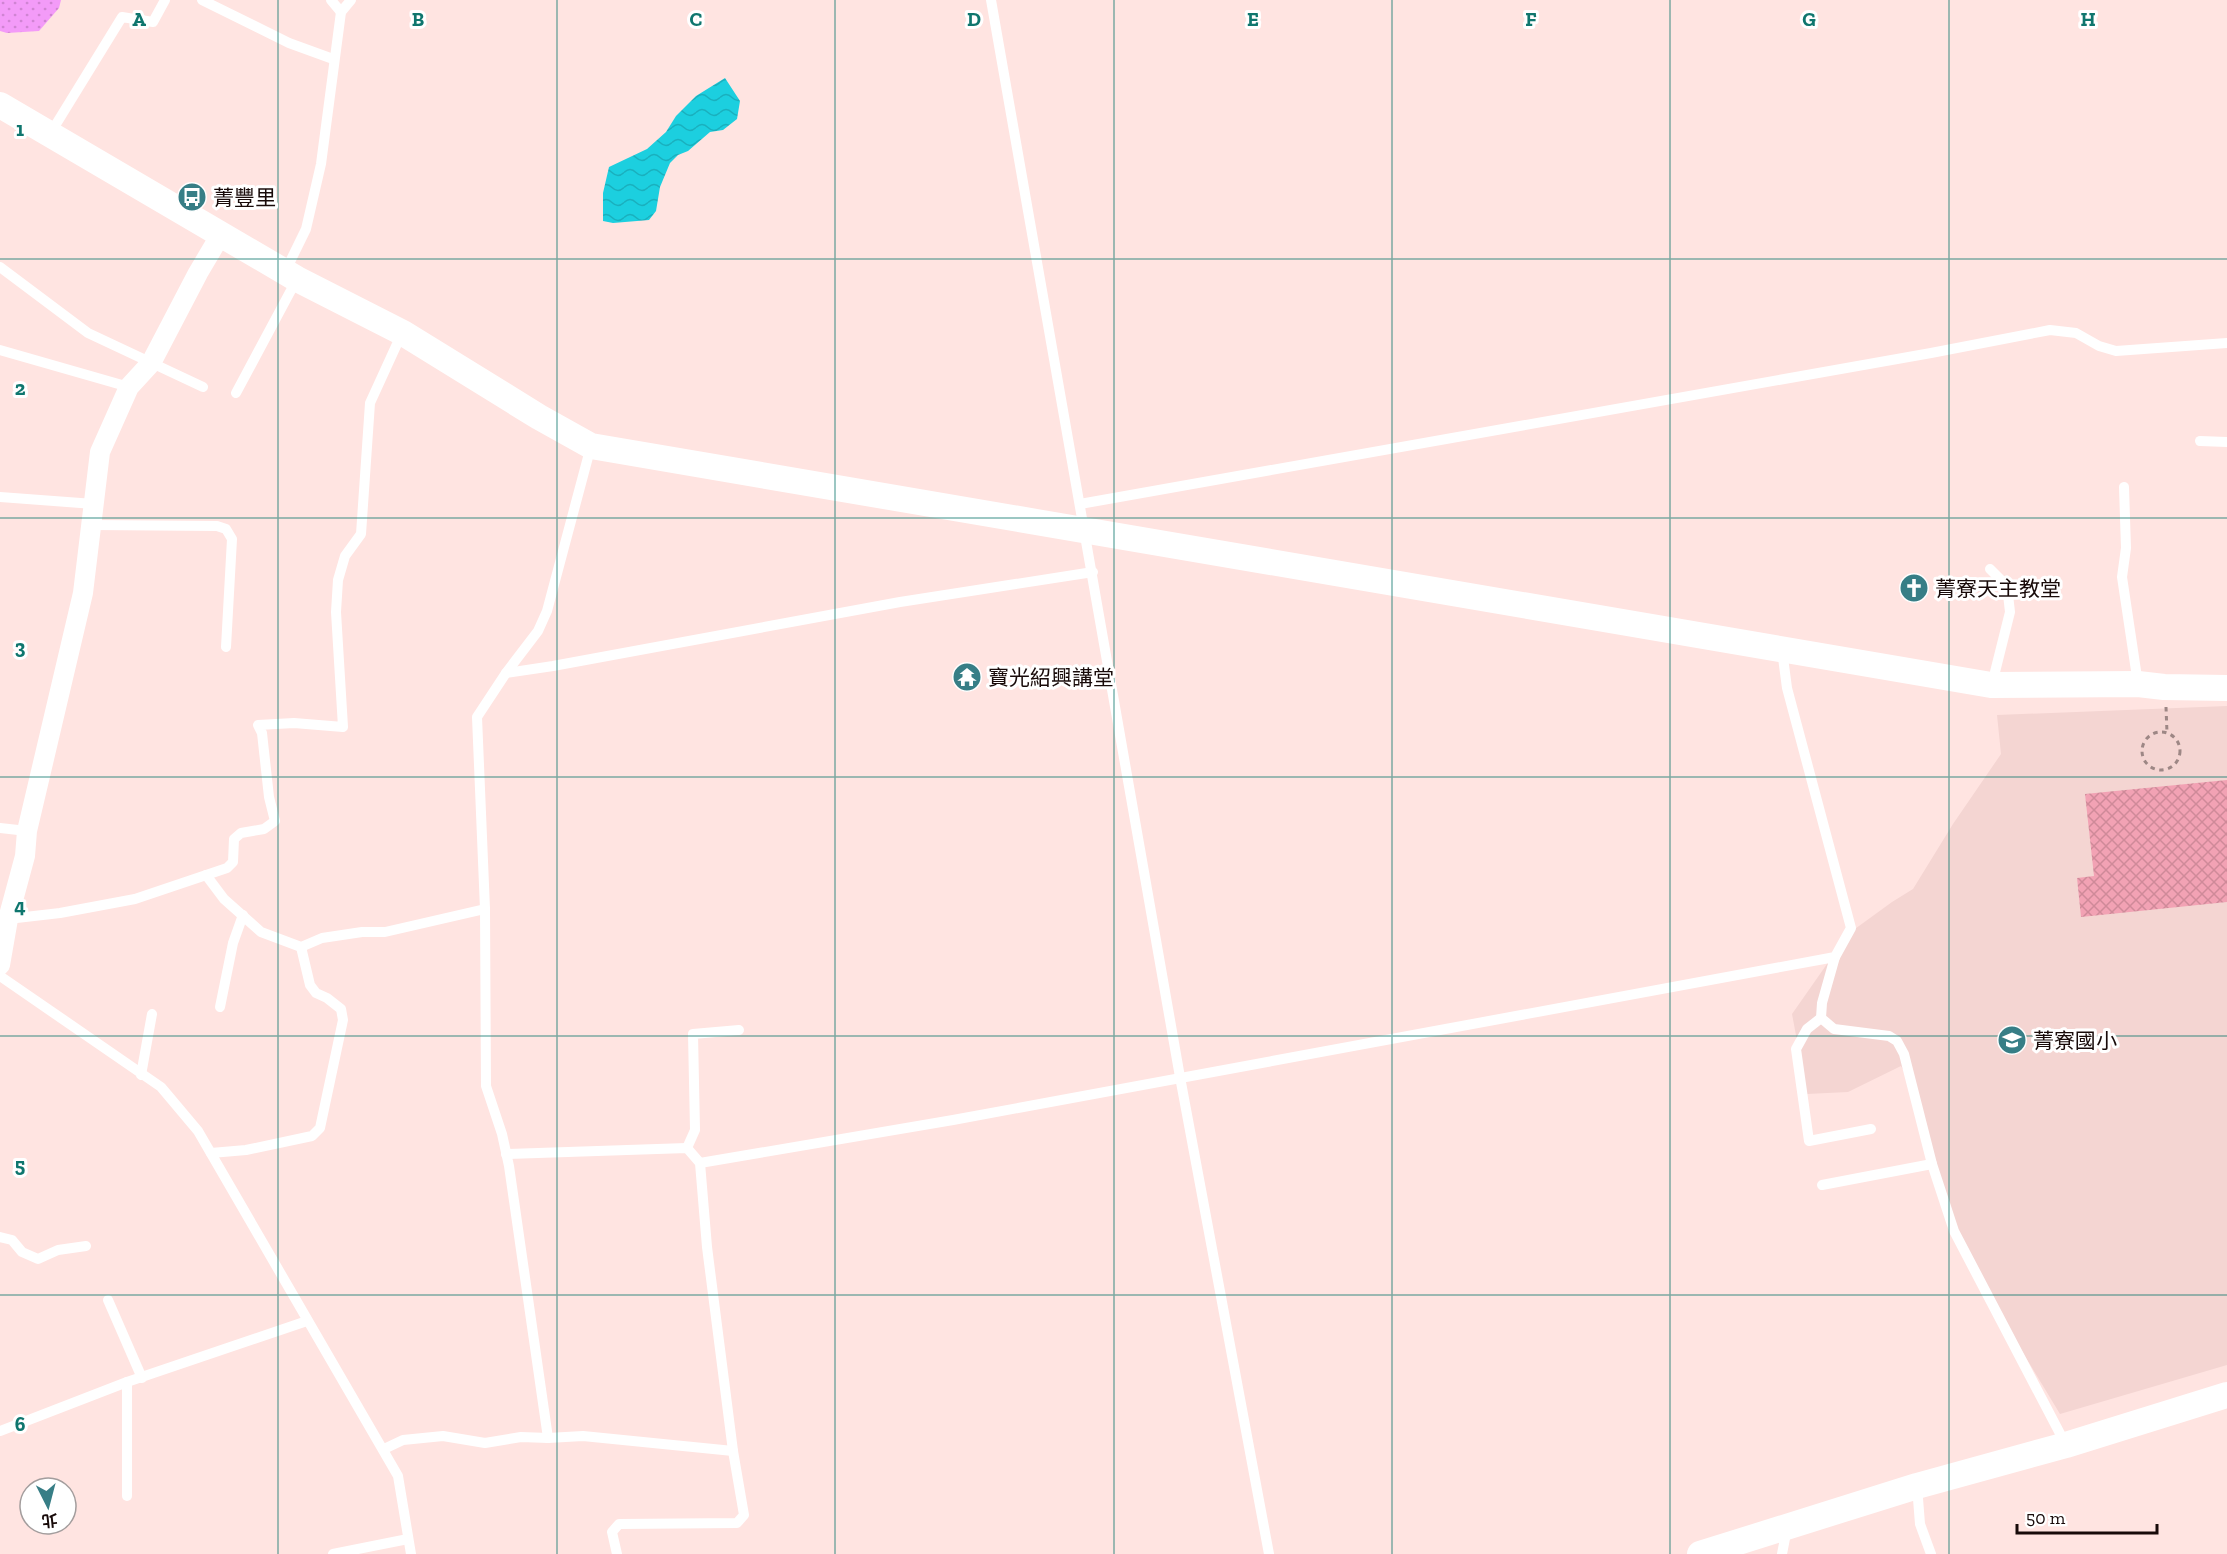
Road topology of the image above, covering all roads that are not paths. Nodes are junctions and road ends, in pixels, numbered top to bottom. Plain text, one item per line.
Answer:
1 (165, 0) edge
2 (202, 0) edge
3 (332, 0) edge
4 (351, 0) edge
5 (991, 0) edge
6 (341, 12) junction
7 (333, 59) junction
8 (0, 105) edge
9 (49, 135) junction
10 (221, 234) junction
11 (0, 267) edge
12 (291, 276) junction
13 (403, 333) junction
14 (2227, 343) edge
15 (0, 350) edge
16 (151, 363) junction
17 (129, 387) junction
18 (203, 387) dead end
19 (236, 393) dead end
20 (2200, 441) dead end
21 (2227, 442) edge
22 (591, 446) junction
23 (2124, 487) dead end
24 (0, 497) edge
25 (94, 504) junction
26 (1080, 504) junction
27 (92, 525) junction
28 (1084, 531) junction
29 (1990, 568) dead end
30 (1093, 572) junction
31 (226, 648) dead end
32 (1782, 650) junction
33 (506, 673) junction
34 (2138, 684) junction
35 (1992, 685) junction
36 (2227, 688) edge
37 (0, 828) edge
38 (27, 831) junction
39 (206, 875) junction
40 (484, 909) junction
41 (243, 915) junction
42 (8, 920) junction
43 (301, 947) junction
44 (1835, 957) junction
45 (0, 965) edge
46 (0, 976) edge
47 (220, 1007) dead end
48 (152, 1014) dead end
49 (1821, 1018) junction
50 (739, 1030) dead end
51 (141, 1075) junction
52 (1180, 1077) junction
53 (1871, 1129) dead end
54 (687, 1148) junction
55 (211, 1153) junction
56 (506, 1154) junction
57 (700, 1163) junction
58 (1932, 1164) junction
59 (1822, 1185) dead end
60 (0, 1237) edge
61 (86, 1246) dead end
62 (108, 1300) dead end
63 (307, 1321) junction
64 (142, 1378) junction
65 (128, 1382) junction
66 (2227, 1395) edge
67 (0, 1431) edge
68 (548, 1438) junction
69 (2066, 1445) junction
70 (384, 1449) junction
71 (733, 1450) junction
72 (1917, 1486) junction
73 (127, 1496) dead end
74 (1788, 1526) junction
75 (408, 1539) junction
76 (333, 1554) edge
77 (411, 1554) edge
78 (617, 1554) edge
79 (1269, 1554) edge
80 (1700, 1554) edge
81 (1782, 1554) edge
82 (1931, 1554) edge

1 - 9 lane
2 - 7 lane
3 - 6 lane
4 - 6 lane
5 - 26 lane
6 - 7 lane
7 - 12 lane
8 - 9 street
9 - 10 street
10 - 12 street
10 - 16 street
11 - 16 lane
12 - 13 street
12 - 19 lane
13 - 22 street
13 - 39 lane
14 - 26 lane
15 - 17 lane
16 - 17 street
16 - 18 lane
17 - 25 street
20 - 21 lane
22 - 28 street
22 - 33 lane
23 - 34 lane
24 - 25 lane
25 - 27 street
26 - 28 lane
27 - 31 lane
27 - 38 street
28 - 30 lane
28 - 32 street
29 - 35 lane
30 - 33 lane
30 - 52 lane
32 - 35 street
32 - 44 lane
33 - 40 lane
34 - 35 street
34 - 36 street
37 - 38 lane
38 - 42 street
39 - 41 lane
39 - 42 lane
40 - 43 lane
40 - 56 lane
41 - 43 lane
41 - 47 lane
42 - 45 street
43 - 55 lane
44 - 49 lane
44 - 52 lane
46 - 51 lane
48 - 51 lane
49 - 53 lane
49 - 58 lane
50 - 54 lane
51 - 55 lane
52 - 57 lane
52 - 79 lane
54 - 56 lane
54 - 57 lane
55 - 63 lane
56 - 68 lane
57 - 71 lane
58 - 59 lane
58 - 69 lane
60 - 61 lane
62 - 64 lane
63 - 64 lane
63 - 70 lane
64 - 65 lane
65 - 67 lane
65 - 73 lane
66 - 69 street
68 - 70 lane
68 - 71 lane
69 - 72 street
70 - 75 lane
71 - 78 lane
72 - 74 street
72 - 82 lane
74 - 80 street
74 - 81 lane
75 - 76 lane
75 - 77 lane

